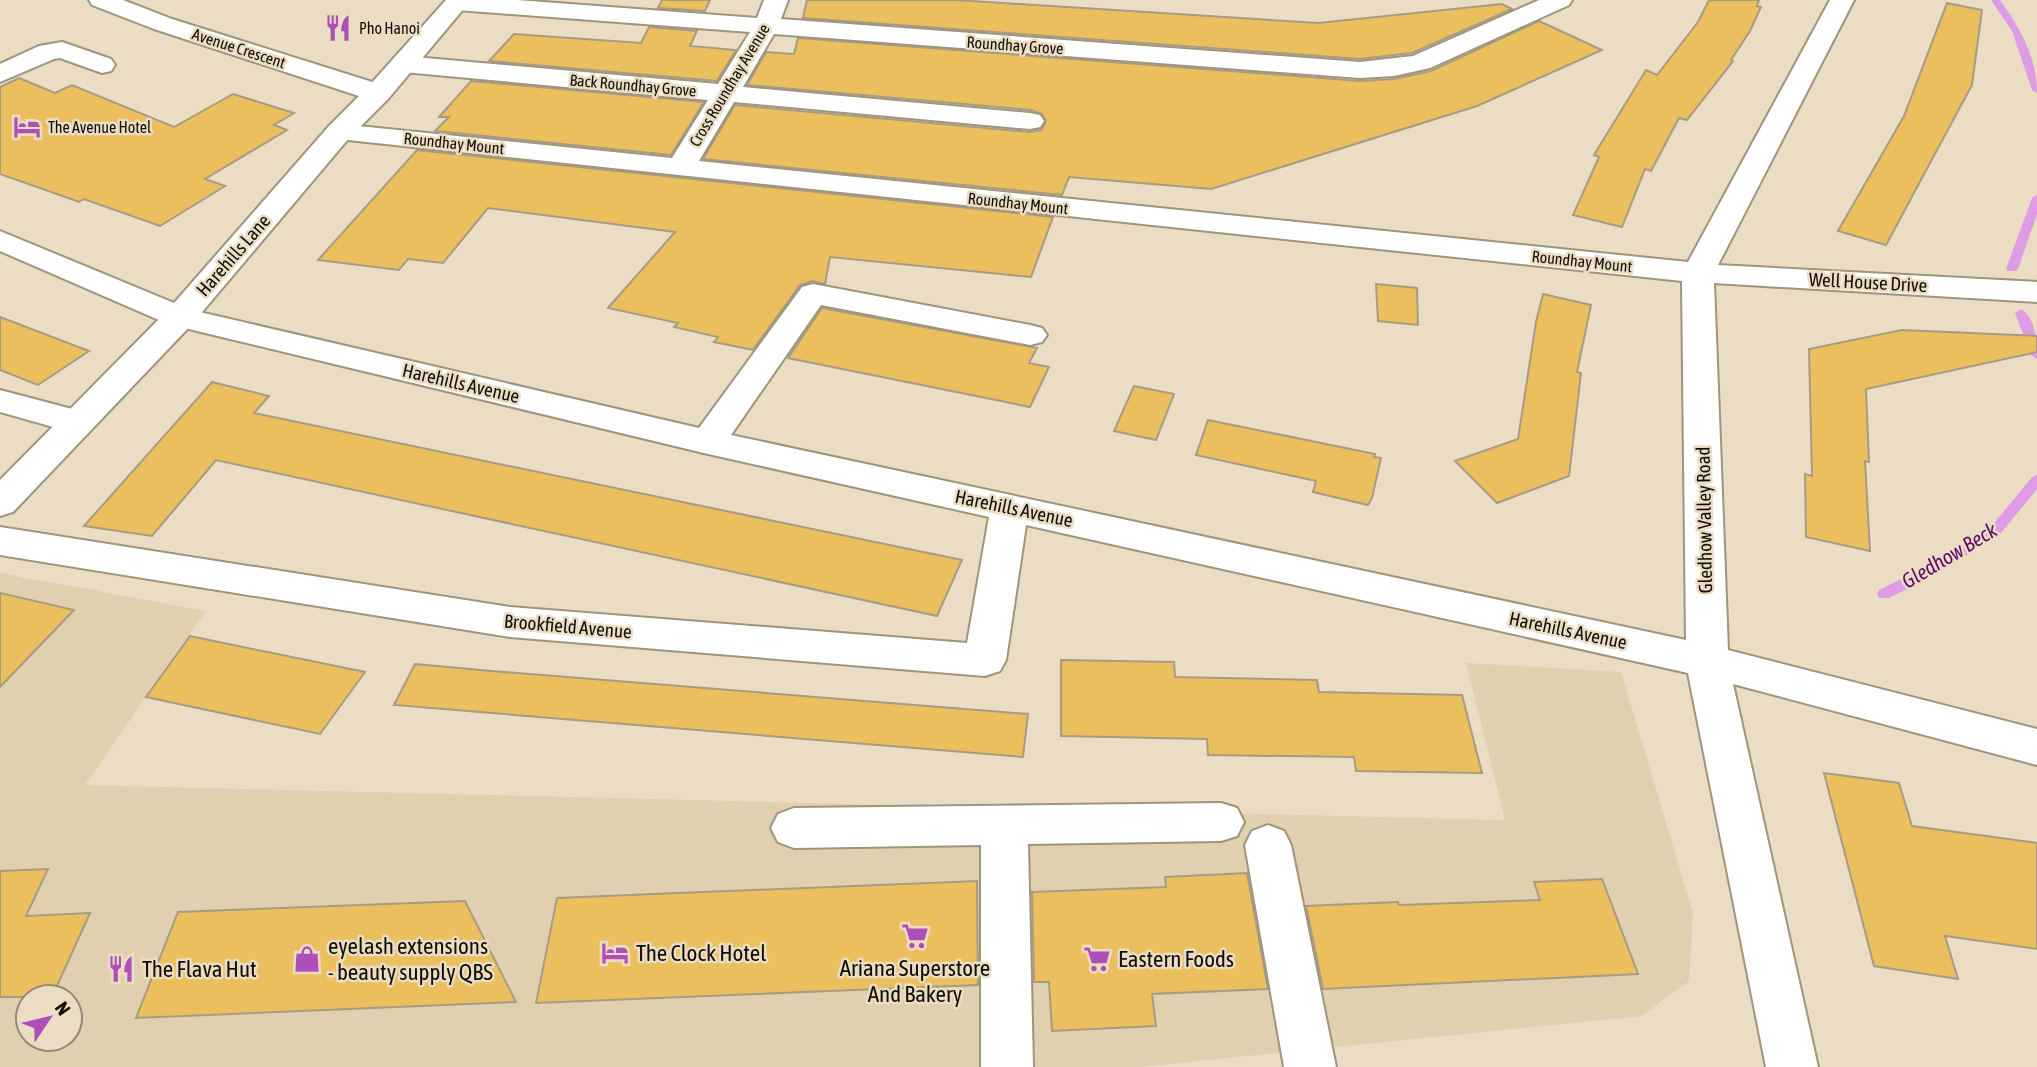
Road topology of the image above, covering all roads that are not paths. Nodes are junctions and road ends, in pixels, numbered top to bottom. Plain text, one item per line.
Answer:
1 (101, 0) edge
2 (776, 0) edge
3 (1560, 0) edge
4 (1842, 0) edge
5 (458, 1) edge
6 (766, 27) junction
7 (403, 64) junction
8 (102, 65) dead end
9 (0, 74) edge
10 (378, 93) junction
11 (724, 93) junction
12 (1030, 121) dead end
13 (338, 132) junction
14 (680, 168) junction
15 (0, 240) edge
16 (1698, 273) junction
17 (2037, 292) edge
18 (180, 317) junction
19 (1030, 335) dead end
20 (0, 401) edge
21 (78, 422) junction
22 (708, 442) junction
23 (0, 503) edge
24 (1010, 507) junction
25 (0, 541) edge
26 (1707, 661) junction
27 (2037, 747) edge
28 (1222, 822) dead end
29 (1004, 825) junction
30 (794, 828) dead end
31 (1268, 845) dead end
32 (1007, 1067) edge
33 (1310, 1067) edge
34 (1792, 1067) edge

1 - 10 street, Avenue Crescent
2 - 6 street, Cross Roundhay Avenue
3 - 6 street, Roundhay Grove
4 - 16 street, Gledhow Valley Road
5 - 6 street, Roundhay Grove
5 - 7 street, Harehills Lane
6 - 11 street, Cross Roundhay Avenue
7 - 10 street, Harehills Lane
7 - 11 street, Back Roundhay Grove
8 - 9 street
10 - 13 street, Harehills Lane
11 - 12 street, Back Roundhay Grove
11 - 14 street, Cross Roundhay Avenue
13 - 14 street, Roundhay Mount
13 - 18 street, Harehills Lane
14 - 16 street, Roundhay Mount
15 - 18 street, Harehills Avenue
16 - 17 street, Well House Drive
16 - 26 street, Gledhow Valley Road
18 - 21 street, Harehills Lane
18 - 22 street, Harehills Avenue
19 - 22 street
20 - 21 street
21 - 23 street, Harehills Lane
22 - 24 street, Harehills Avenue
24 - 25 street, Brookfield Avenue
24 - 26 street, Harehills Avenue
26 - 27 street, Harehills Avenue
26 - 34 street, Gledhow Valley Road
28 - 29 street
29 - 30 street
29 - 32 street
31 - 33 street

